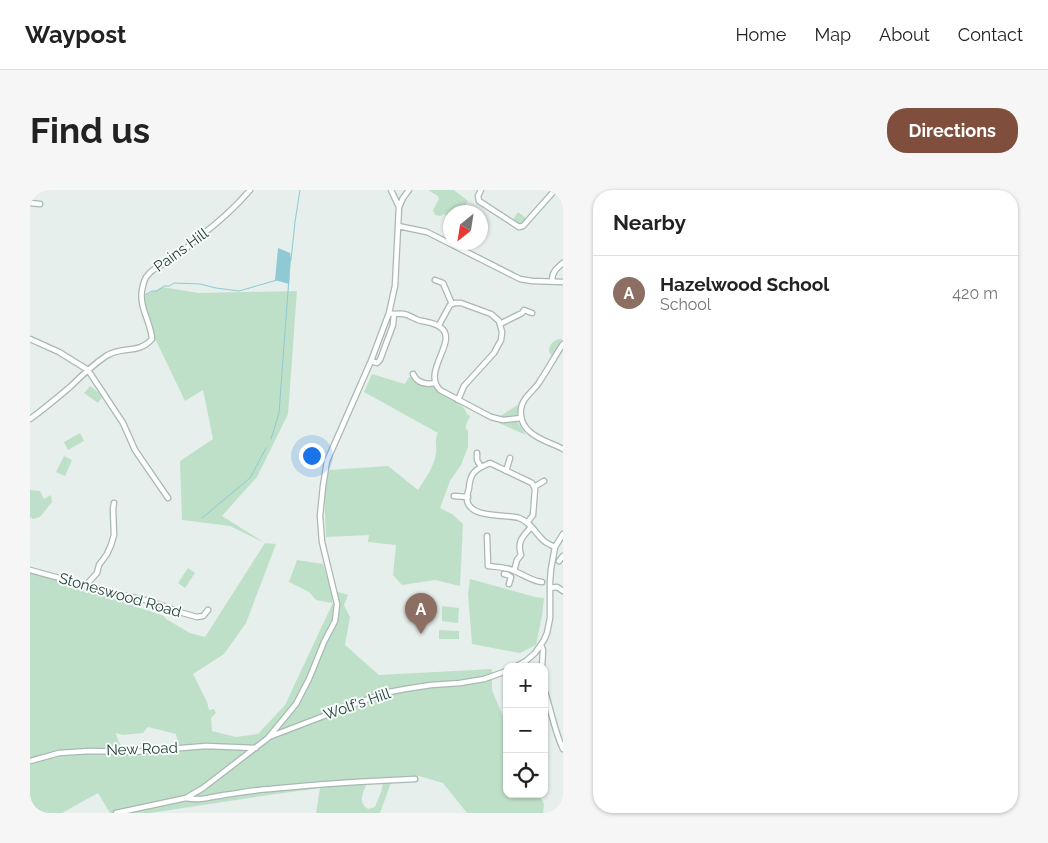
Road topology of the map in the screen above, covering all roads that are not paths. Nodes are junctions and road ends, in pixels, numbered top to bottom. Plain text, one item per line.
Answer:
1 (250, 190) edge
2 (481, 190) edge
3 (555, 190) edge
4 (392, 192) edge
5 (407, 192) edge
6 (30, 203) edge
7 (40, 204) dead end
8 (399, 207) junction
9 (398, 226) junction
10 (563, 263) edge
11 (436, 280) dead end
12 (552, 281) junction
13 (563, 282) edge
14 (452, 304) junction
15 (391, 314) junction
16 (532, 314) dead end
17 (500, 324) junction
18 (439, 326) junction
19 (30, 339) edge
20 (563, 344) edge
21 (371, 361) junction
22 (88, 370) junction
23 (413, 374) dead end
24 (435, 383) junction
25 (458, 400) junction
26 (521, 418) junction
27 (30, 419) edge
28 (563, 449) edge
29 (477, 453) dead end
30 (510, 458) dead end
31 (481, 467) junction
32 (506, 471) junction
33 (544, 481) dead end
34 (534, 487) junction
35 (454, 496) dead end
36 (468, 497) junction
37 (168, 498) dead end
38 (114, 503) dead end
39 (527, 523) junction
40 (531, 527) junction
41 (563, 535) edge
42 (487, 536) dead end
43 (555, 547) junction
44 (563, 556) edge
45 (559, 561) dead end
46 (30, 570) edge
47 (509, 572) junction
48 (542, 582) dead end
49 (509, 584) dead end
50 (86, 585) junction
51 (550, 588) junction
52 (563, 591) edge
53 (208, 610) dead end
54 (541, 645) junction
55 (522, 663) edge
56 (542, 663) edge
57 (503, 672) edge
58 (548, 699) edge
59 (268, 738) junction
60 (256, 748) junction
61 (563, 749) edge
62 (30, 761) edge
63 (415, 778) dead end
64 (186, 798) junction
65 (116, 813) edge

1 - 22 street, Pains Hill
2 - 3 street
4 - 5 street
4 - 8 street
5 - 8 street
6 - 7 street
8 - 9 street
9 - 12 street
9 - 15 street
10 - 12 street
11 - 14 street
12 - 13 street
14 - 17 street
14 - 18 street
15 - 18 street
15 - 21 street
15 - 21 street
16 - 17 street
17 - 25 street
18 - 24 street
19 - 22 street
20 - 26 street
21 - 59 street
22 - 27 street, Pains Hill
22 - 37 street
23 - 24 street
24 - 25 street
25 - 26 street
26 - 28 street
29 - 31 street
30 - 32 street
31 - 32 street
31 - 36 street
32 - 34 street
33 - 34 street
34 - 39 street
35 - 36 street
36 - 39 street
38 - 50 street
39 - 40 street
40 - 43 street
40 - 47 street
41 - 43 street
42 - 47 street
43 - 51 street
44 - 45 street
46 - 50 street, Stoneswood Road
47 - 48 street
47 - 49 street
50 - 53 street, Stoneswood Road
51 - 52 street
51 - 54 street
54 - 55 street
54 - 56 street
57 - 59 street, Wolf's Hill
58 - 61 street
59 - 60 street
60 - 62 street, New Road
60 - 64 street
63 - 64 street
64 - 65 street

